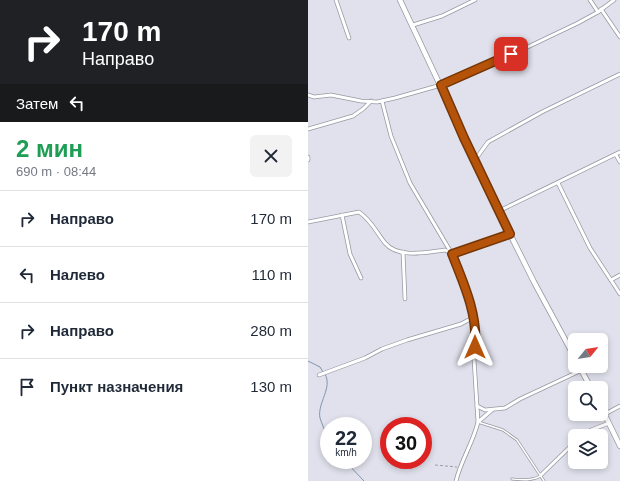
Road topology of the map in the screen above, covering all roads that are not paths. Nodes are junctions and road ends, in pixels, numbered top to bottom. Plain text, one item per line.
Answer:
1 (336, 0) edge
2 (400, 0) edge
3 (475, 0) edge
4 (590, 0) edge
5 (614, 0) edge
6 (600, 11) junction
7 (413, 25) junction
8 (620, 37) edge
9 (349, 38) dead end
10 (620, 74) edge
11 (441, 85) junction
12 (308, 95) edge
13 (371, 101) junction
14 (382, 101) junction
15 (308, 129) edge
16 (620, 152) edge
17 (616, 155) junction
18 (475, 160) junction
19 (620, 162) edge
20 (558, 182) junction
21 (499, 211) junction
22 (342, 214) junction
23 (308, 222) edge
24 (510, 234) junction
25 (403, 252) junction
26 (452, 254) junction
27 (620, 275) edge
28 (361, 278) dead end
29 (611, 280) junction
30 (620, 294) edge
31 (405, 299) dead end
32 (474, 317) junction
33 (568, 345) edge
34 (570, 373) edge
35 (319, 375) dead end
36 (477, 406) junction
37 (620, 406) edge
38 (492, 410) junction
39 (608, 412) edge
40 (478, 422) junction
41 (609, 423) joint
42 (594, 429) edge
43 (620, 446) edge
44 (568, 449) edge
45 (541, 475) junction
46 (512, 480) dead end
47 (456, 481) edge
48 (544, 481) edge

1 - 9 street
2 - 7 main road
3 - 7 street
4 - 6 street
5 - 6 street
6 - 8 street
6 - 11 street
7 - 11 main road
10 - 18 street
11 - 14 street
11 - 18 main road
12 - 13 street
13 - 14 street
13 - 15 street
14 - 26 street
16 - 17 street
17 - 19 street
17 - 20 street
18 - 21 main road
20 - 21 street
20 - 29 street
21 - 24 main road
22 - 23 street
22 - 25 street
22 - 28 street
24 - 26 street
24 - 33 main road
25 - 26 street
25 - 31 street
26 - 32 street
27 - 29 street
29 - 30 street
32 - 35 street
32 - 36 street
34 - 38 street
36 - 38 street
36 - 40 street
37 - 39 street
38 - 40 street
40 - 45 lane
40 - 47 street
41 - 42 street
41 - 43 main road
44 - 45 street
45 - 46 lane
45 - 48 lane

